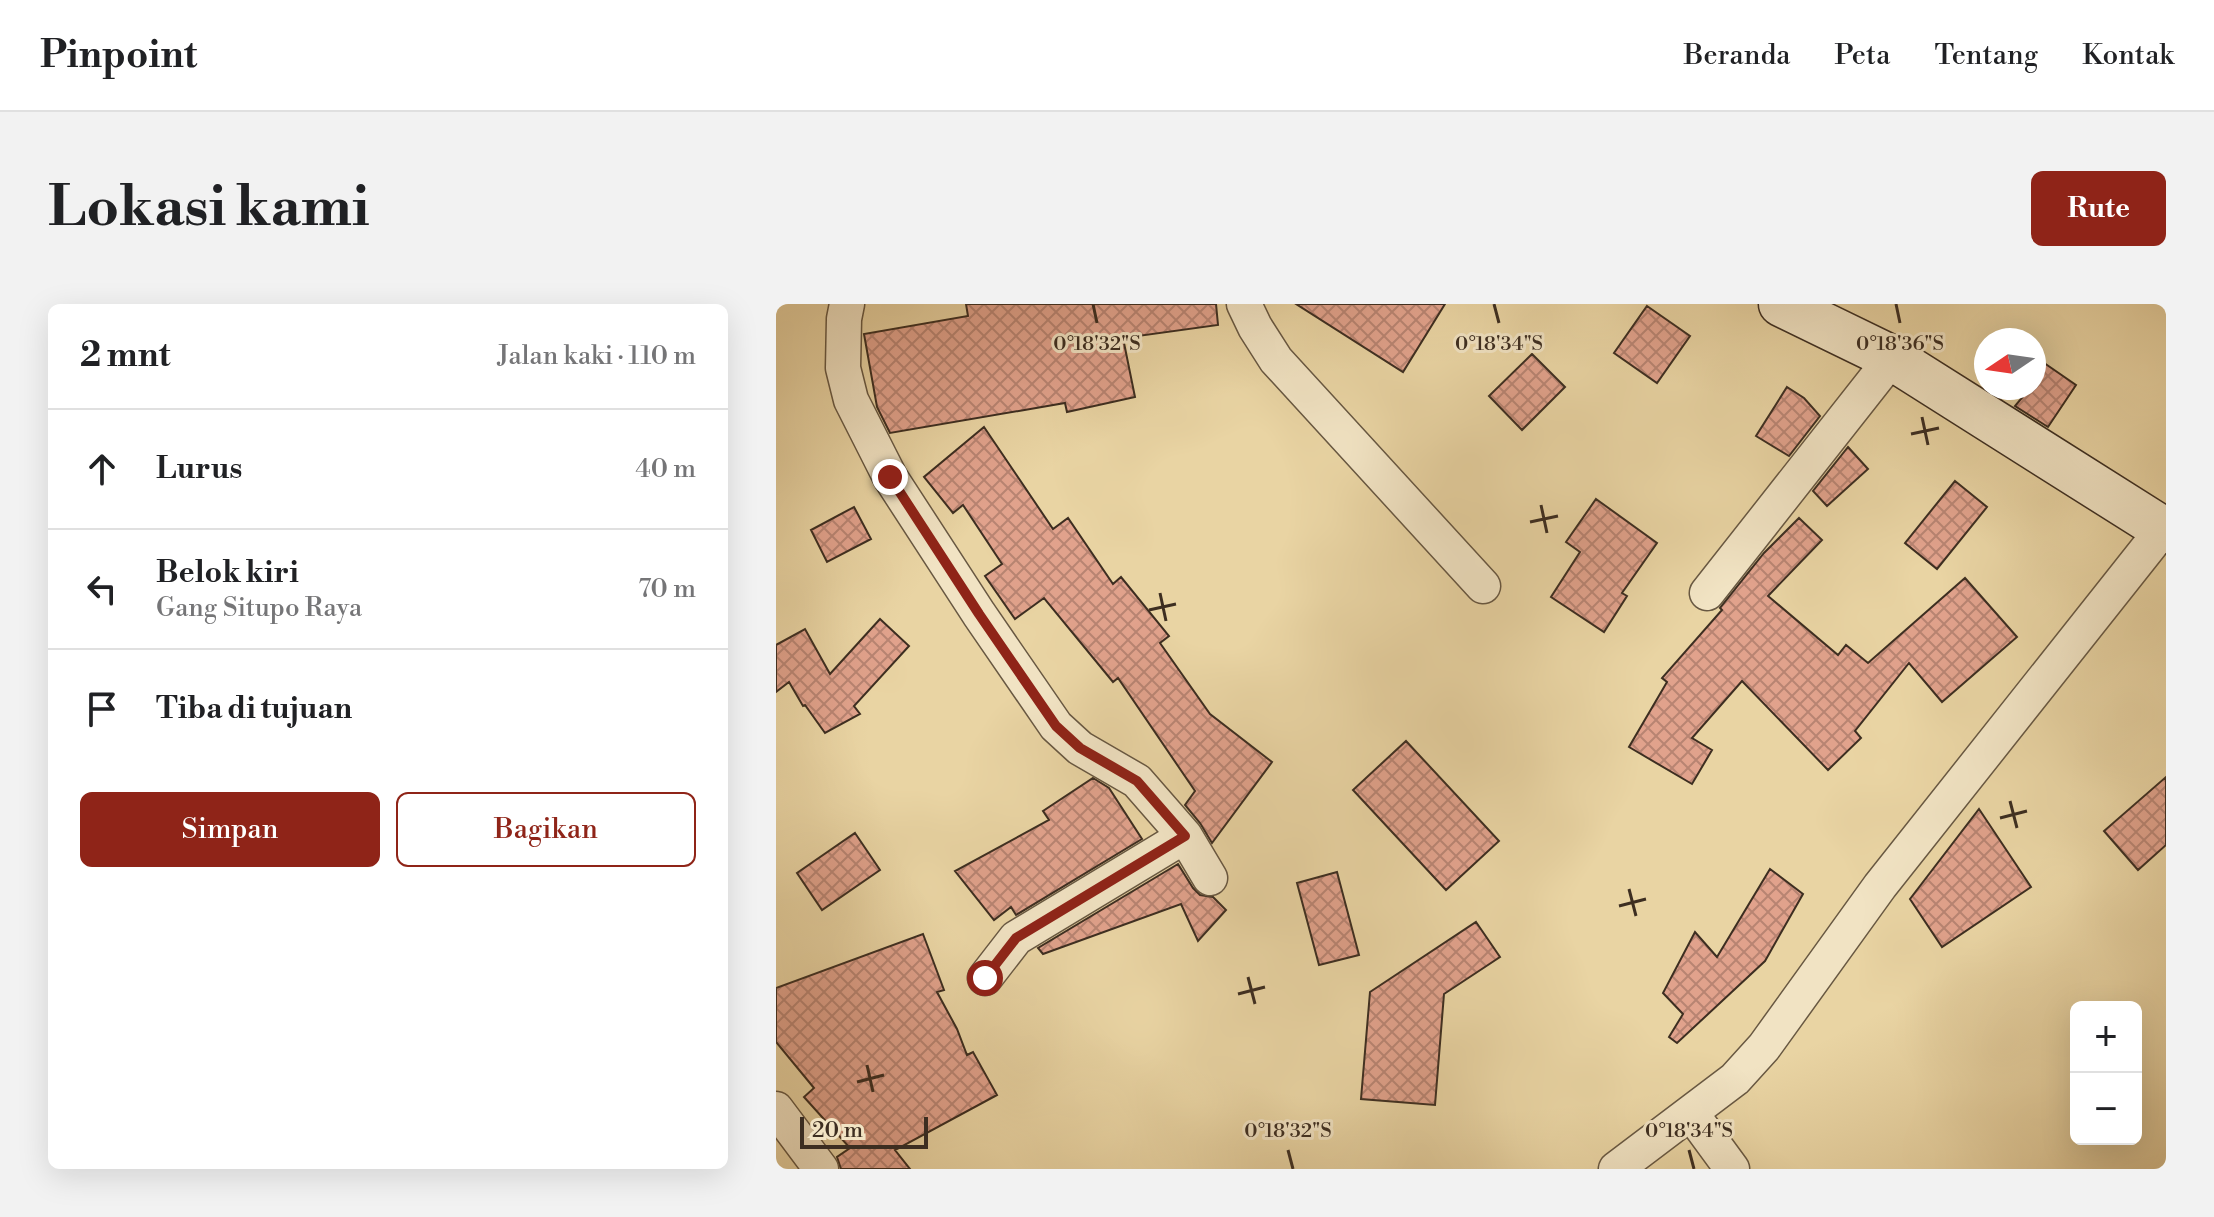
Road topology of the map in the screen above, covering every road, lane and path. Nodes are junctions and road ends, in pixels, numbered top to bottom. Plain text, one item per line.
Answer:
1 (847, 304) edge
2 (1244, 304) edge
3 (1781, 304) edge
4 (1892, 358) junction
5 (2164, 530) edge
6 (1483, 586) dead end
7 (1707, 593) dead end
8 (1185, 836) junction
9 (1210, 878) dead end
10 (985, 978) dead end
11 (776, 1109) edge
12 (1691, 1113) junction
13 (821, 1169) edge
14 (1616, 1169) edge
15 (1732, 1169) edge

1 - 8 street
2 - 6 street
3 - 4 street
4 - 5 street
4 - 7 street
5 - 12 street
8 - 9 street
8 - 10 street
11 - 13 street
12 - 14 street
12 - 15 street

